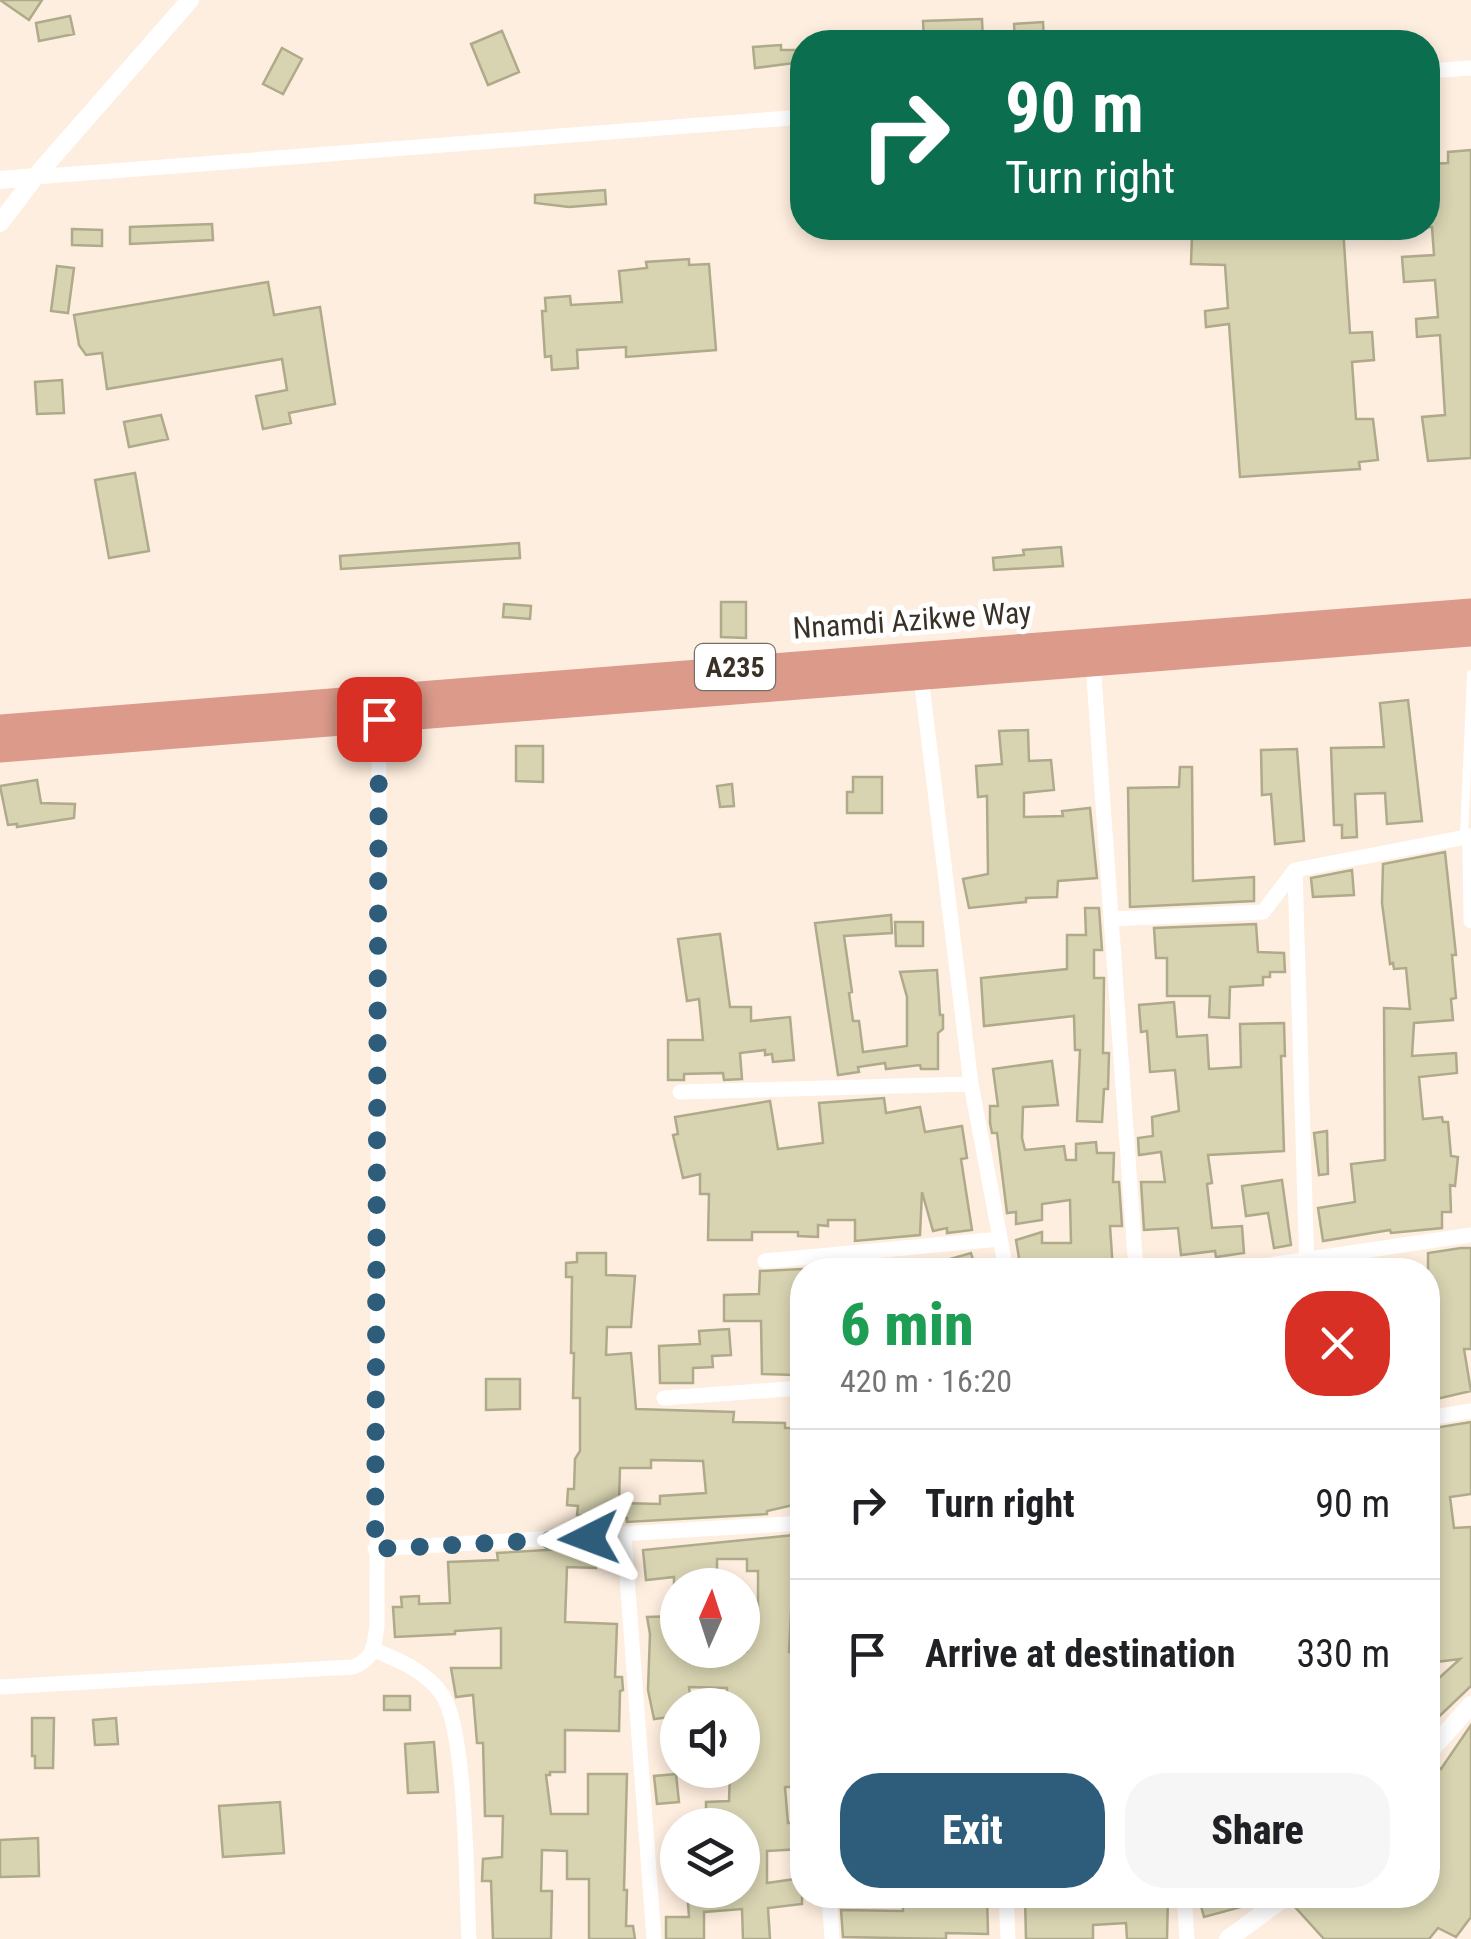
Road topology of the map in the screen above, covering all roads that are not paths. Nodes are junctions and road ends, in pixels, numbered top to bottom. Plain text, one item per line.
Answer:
1 (190, 0) edge
2 (1471, 68) edge
3 (1440, 70) edge
4 (790, 119) edge
5 (35, 178) junction
6 (0, 180) edge
7 (0, 224) edge
8 (1471, 611) edge
9 (1471, 634) edge
10 (1093, 663) junction
11 (1471, 674) edge
12 (921, 677) junction
13 (379, 719) junction
14 (0, 727) edge
15 (0, 750) edge
16 (1468, 836) edge
17 (1295, 870) junction
18 (1110, 919) junction
19 (1471, 921) edge
20 (971, 1084) junction
21 (680, 1092) dead end
22 (1471, 1235) edge
23 (1000, 1238) junction
24 (796, 1258) edge
25 (1004, 1258) edge
26 (1135, 1258) edge
27 (1306, 1258) edge
28 (1344, 1258) edge
29 (790, 1259) edge
30 (765, 1261) dead end
31 (790, 1389) edge
32 (664, 1398) dead end
33 (1471, 1411) edge
34 (1440, 1416) edge
35 (790, 1524) edge
36 (624, 1536) junction
37 (375, 1549) junction
38 (374, 1650) junction
39 (0, 1687) edge
40 (1471, 1704) edge
41 (1440, 1739) edge
42 (830, 1908) edge
43 (1007, 1908) edge
44 (1185, 1908) edge
45 (1270, 1908) edge
46 (469, 1939) edge
47 (654, 1939) edge
48 (832, 1939) edge
49 (1008, 1939) edge
50 (1187, 1939) edge
51 (1228, 1939) edge

1 - 5 street
2 - 3 street
4 - 5 street
5 - 6 street
5 - 7 street
8 - 14 highway, Nnamdi Azikwe Way / A235
9 - 10 highway, Nnamdi Azikwe Way / A235
10 - 12 highway, Nnamdi Azikwe Way / A235
10 - 18 street
11 - 16 lane
12 - 13 highway, Nnamdi Azikwe Way / A235
12 - 20 street
13 - 15 highway, Nnamdi Azikwe Way / A235
13 - 37 street
16 - 17 street
16 - 19 street
17 - 18 street
17 - 27 street
18 - 26 street
20 - 21 street
20 - 23 street
22 - 28 street
23 - 24 street
23 - 25 street
29 - 30 street
31 - 32 street
33 - 34 street
35 - 36 street
36 - 37 street
36 - 47 street
37 - 38 street
38 - 39 street
38 - 46 street
40 - 41 street
42 - 48 street
43 - 49 street
44 - 50 street
45 - 51 street

